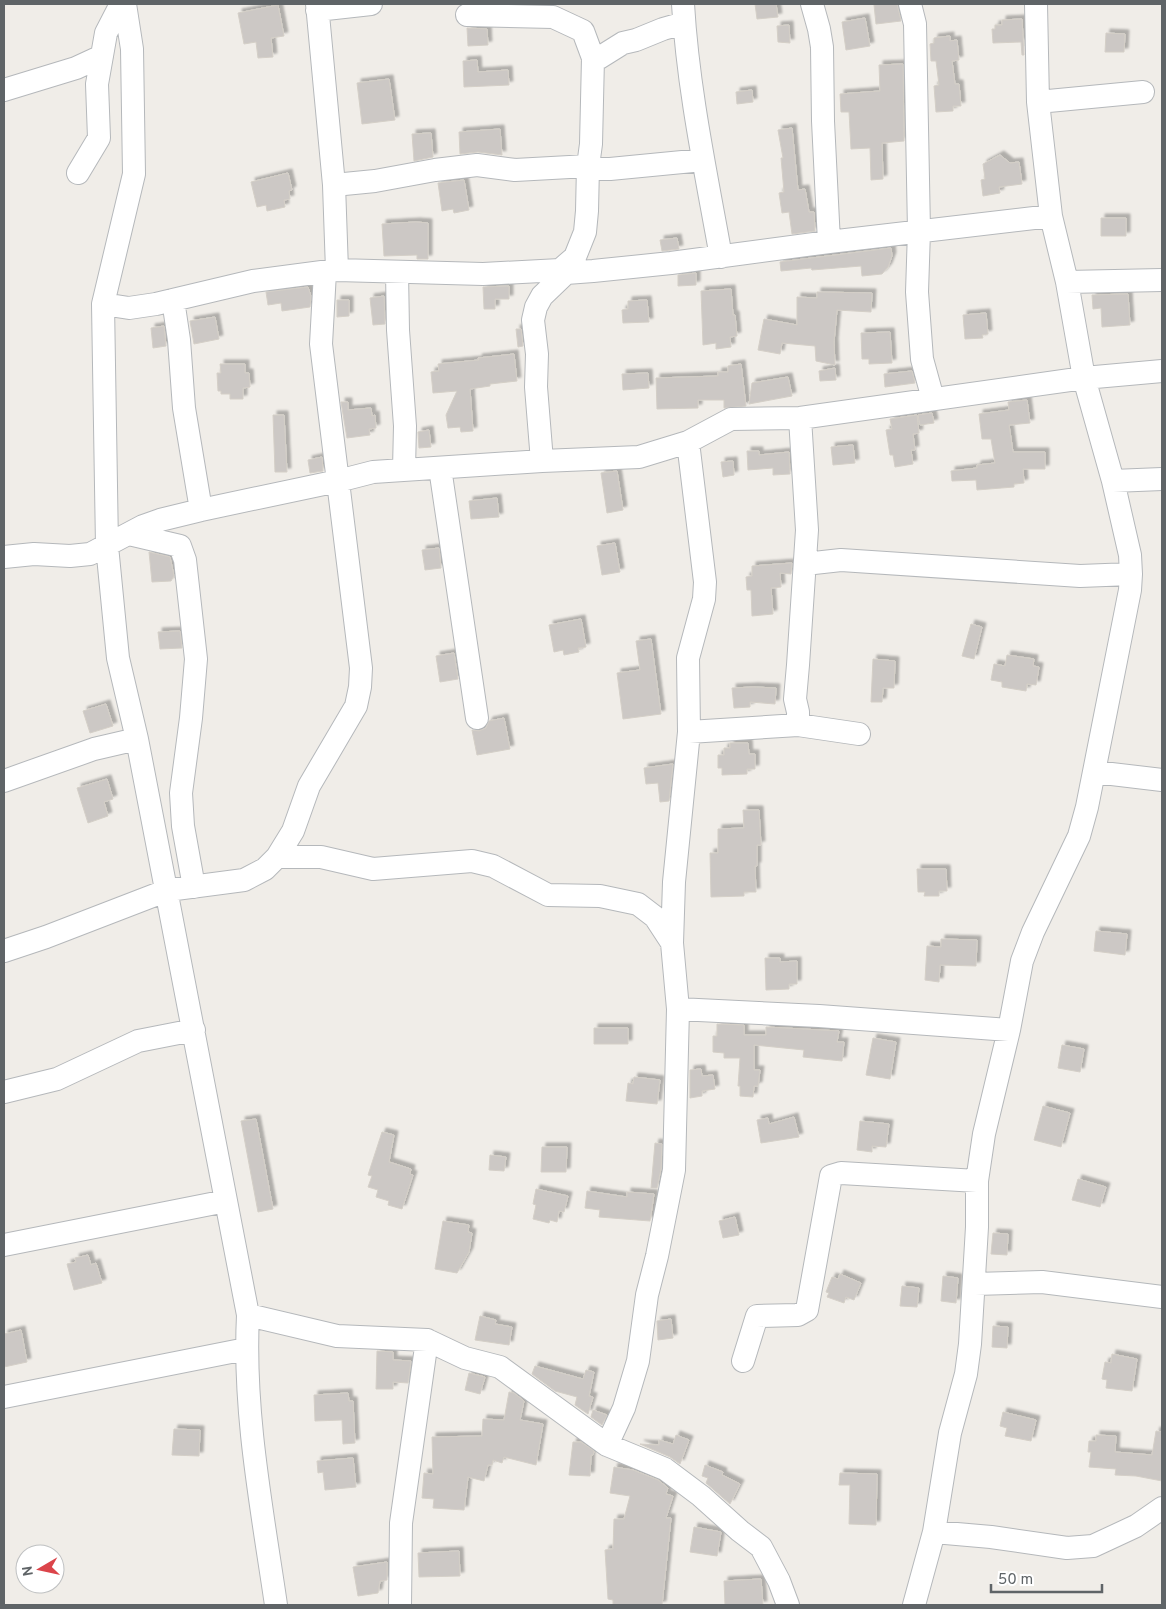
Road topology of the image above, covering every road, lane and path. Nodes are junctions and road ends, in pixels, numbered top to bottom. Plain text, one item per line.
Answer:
1 (121, 4) edge
2 (125, 4) edge
3 (371, 4) edge
4 (816, 4) edge
5 (910, 4) edge
6 (1036, 4) edge
7 (317, 7) edge
8 (683, 13) edge
9 (467, 15) dead end
10 (102, 56) junction
11 (592, 58) junction
12 (4, 90) edge
13 (1144, 92) dead end
14 (1038, 102) junction
15 (704, 160) junction
16 (588, 166) junction
17 (78, 173) dead end
18 (334, 185) junction
19 (1051, 216) junction
20 (919, 232) junction
21 (830, 242) junction
22 (721, 257) junction
23 (331, 271) junction
24 (563, 271) junction
25 (397, 272) junction
26 (1162, 280) edge
27 (1067, 282) junction
28 (173, 300) junction
29 (103, 304) junction
30 (1162, 370) edge
31 (1084, 378) junction
32 (933, 399) junction
33 (800, 418) junction
34 (688, 442) junction
35 (542, 461) junction
36 (440, 468) junction
37 (404, 469) junction
38 (1162, 479) edge
39 (338, 481) junction
40 (1113, 481) junction
41 (201, 510) junction
42 (129, 534) junction
43 (107, 546) junction
44 (4, 557) edge
45 (805, 564) junction
46 (1131, 574) junction
47 (477, 718) dead end
48 (798, 725) junction
49 (689, 732) junction
50 (859, 734) dead end
51 (137, 739) junction
52 (1095, 772) junction
53 (1162, 780) edge
54 (4, 782) edge
55 (277, 858) junction
56 (194, 887) junction
57 (168, 890) junction
58 (672, 943) junction
59 (4, 951) edge
60 (678, 1009) junction
61 (194, 1030) junction
62 (1009, 1030) junction
63 (4, 1092) edge
64 (977, 1181) junction
65 (226, 1201) junction
66 (4, 1245) edge
67 (975, 1284) junction
68 (1162, 1296) edge
69 (248, 1315) junction
70 (428, 1340) junction
71 (246, 1349) junction
72 (743, 1361) dead end
73 (4, 1397) edge
74 (606, 1445) junction
75 (1162, 1508) edge
76 (934, 1532) junction
77 (276, 1605) edge
78 (400, 1605) edge
79 (788, 1605) edge
80 (916, 1605) edge

1 - 10 street
2 - 29 street
3 - 7 street
4 - 21 street
5 - 20 street
6 - 14 street
7 - 18 street
8 - 11 street
8 - 15 street
9 - 11 street
10 - 12 street
10 - 17 street
11 - 16 street
13 - 14 street
14 - 19 street
15 - 16 street
15 - 22 street
16 - 18 street
16 - 24 street
18 - 23 street
19 - 20 street
19 - 27 street
20 - 21 street
20 - 32 street
21 - 22 street
22 - 24 street
23 - 25 street
23 - 28 street
23 - 39 street
24 - 25 street
24 - 35 street
25 - 37 street
26 - 27 street
27 - 31 street
28 - 29 street
28 - 41 street
29 - 43 street
30 - 31 street
31 - 32 street
31 - 40 street
32 - 33 street
33 - 34 street
33 - 45 street
34 - 35 street
34 - 49 street
35 - 36 street
36 - 37 street
36 - 47 street
37 - 39 street
38 - 40 street
39 - 41 street
39 - 55 street
40 - 46 street
41 - 42 street
42 - 43 street
42 - 56 street
43 - 44 street
43 - 51 street
45 - 46 street
45 - 48 street
46 - 52 street
48 - 49 street
48 - 50 street
49 - 58 street
51 - 54 street
51 - 57 street
52 - 53 street
52 - 62 street
55 - 56 street
55 - 58 street
56 - 57 street
57 - 59 street
57 - 61 street
58 - 60 street
60 - 62 street
60 - 74 street
61 - 63 street
61 - 65 street
62 - 64 street
64 - 67 street
64 - 72 street
65 - 66 street
65 - 69 street
67 - 68 street
67 - 76 street
69 - 70 street
69 - 71 street
70 - 74 street
70 - 78 street
71 - 73 street
71 - 77 street
74 - 79 street
75 - 76 street
76 - 80 street

